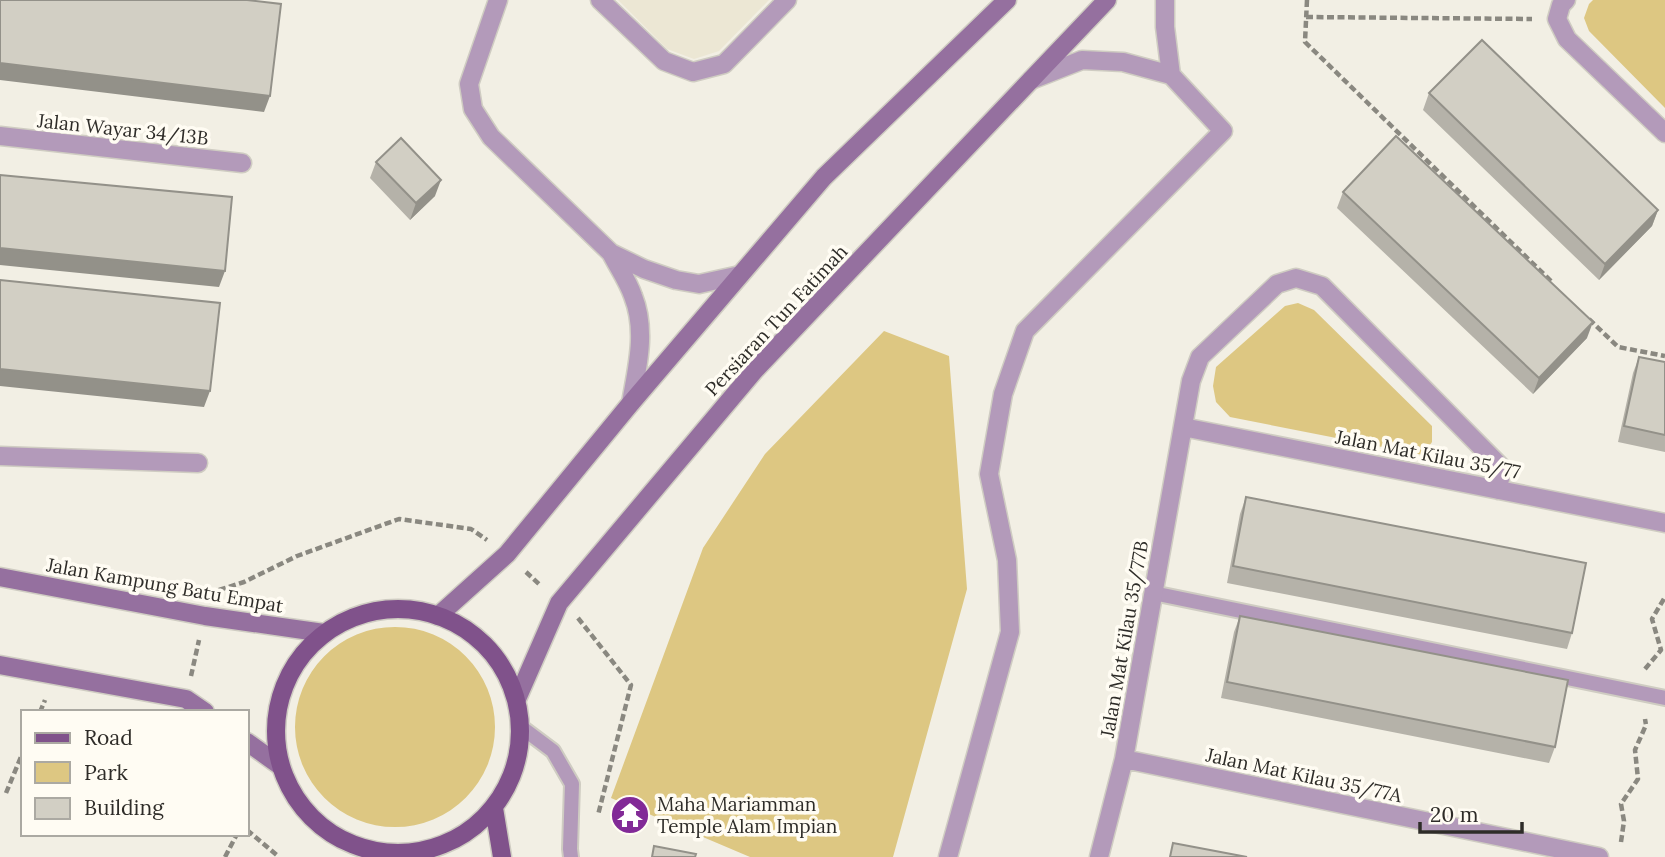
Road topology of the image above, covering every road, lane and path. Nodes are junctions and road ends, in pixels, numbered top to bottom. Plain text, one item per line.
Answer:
1 (498, 0) edge
2 (600, 0) edge
3 (787, 0) edge
4 (1007, 0) edge
5 (1107, 0) edge
6 (1165, 0) edge
7 (1307, 0) edge
8 (1566, 0) edge
9 (1306, 17) junction
10 (1557, 19) junction
11 (1171, 75) junction
12 (1029, 80) junction
13 (1665, 133) edge
14 (0, 136) edge
15 (242, 163) dead end
16 (611, 253) junction
17 (740, 275) junction
18 (1559, 290) edge
19 (1588, 318) edge
20 (1665, 356) edge
21 (631, 403) junction
22 (1183, 427) junction
23 (0, 456) edge
24 (198, 463) dead end
25 (1498, 490) junction
26 (1665, 523) edge
27 (471, 529) dead end
28 (0, 577) edge
29 (1153, 593) junction
30 (1665, 597) edge
31 (205, 616) junction
32 (438, 616) junction
33 (581, 621) dead end
34 (324, 633) junction
35 (0, 665) edge
36 (1643, 693) junction
37 (1665, 698) edge
38 (186, 699) junction
39 (517, 699) junction
40 (202, 710) edge
41 (521, 727) junction
42 (248, 743) edge
43 (21, 757) edge
44 (1124, 760) junction
45 (279, 765) junction
46 (6, 793) dead end
47 (494, 808) junction
48 (595, 826) dead end
49 (248, 831) edge
50 (236, 836) edge
51 (1620, 845) dead end
52 (357, 851) edge
53 (226, 857) edge
54 (279, 857) edge
55 (502, 857) edge
56 (571, 857) edge
57 (948, 857) edge
58 (1099, 857) edge
59 (1599, 857) edge

1 - 16 street
2 - 3 street
4 - 17 street
5 - 12 street, Persiaran Tun Fatimah
6 - 11 street
7 - 9 path
8 - 10 street
9 - 10 path
9 - 18 path
10 - 13 street
11 - 12 street
11 - 57 street
12 - 39 street, Persiaran Tun Fatimah
14 - 15 street, Jalan Wayar 34/13B
16 - 17 street
16 - 21 street
17 - 21 street
19 - 20 path
21 - 32 street
22 - 25 street, Jalan Mat Kilau 35/77
22 - 25 street, Jalan Mat Kilau 35/77B
22 - 29 street, Jalan Mat Kilau 35/77B
23 - 24 street
25 - 26 street, Jalan Mat Kilau 35/77
27 - 31 path
28 - 31 street, Jalan Kampung Batu Empat
29 - 36 lane
29 - 44 street, Jalan Mat Kilau 35/77B
30 - 36 path
31 - 34 street, Jalan Kampung Batu Empat
31 - 38 path
32 - 34 main road
32 - 39 main road
33 - 48 path
34 - 45 main road
35 - 38 street
36 - 37 lane
36 - 51 path
38 - 40 street
39 - 41 main road
41 - 47 main road
41 - 56 lane
42 - 45 street
43 - 46 path
44 - 58 street, Jalan Mat Kilau 35/77B
44 - 59 street, Jalan Mat Kilau 35/77A
45 - 52 main road
47 - 52 main road
47 - 55 main road
49 - 54 path
50 - 53 path

